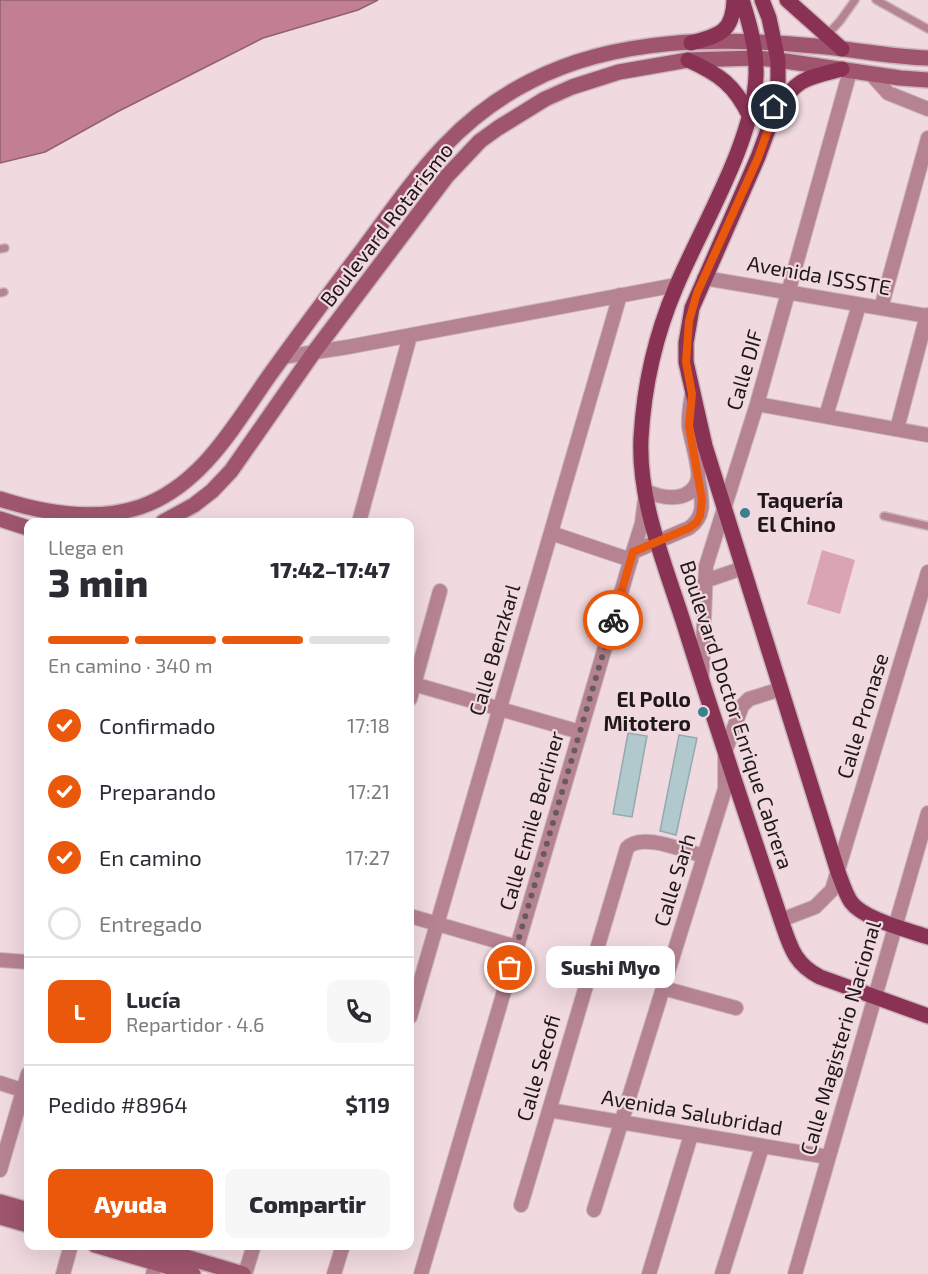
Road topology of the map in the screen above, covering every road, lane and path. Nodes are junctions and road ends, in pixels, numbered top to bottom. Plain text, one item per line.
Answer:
1 (735, 0) edge
2 (742, 0) edge
3 (762, 0) edge
4 (787, 0) edge
5 (855, 0) edge
6 (876, 0) edge
7 (928, 29) edge
8 (826, 36) junction
9 (753, 42) junction
10 (692, 43) junction
11 (775, 44) junction
12 (842, 49) junction
13 (756, 58) junction
14 (928, 58) edge
15 (688, 60) junction
16 (778, 60) junction
17 (846, 70) junction
18 (871, 74) junction
19 (928, 80) edge
20 (928, 109) edge
21 (750, 117) junction
22 (771, 118) junction
23 (928, 138) edge
24 (704, 278) junction
25 (676, 285) junction
26 (789, 292) junction
27 (620, 295) junction
28 (328, 296) junction
29 (354, 299) junction
30 (859, 305) junction
31 (881, 308) junction
32 (927, 316) edge
33 (410, 336) junction
34 (314, 352) junction
35 (283, 357) junction
36 (692, 394) junction
37 (757, 404) junction
38 (826, 416) junction
39 (897, 429) junction
40 (928, 435) edge
41 (698, 477) junction
42 (646, 491) junction
43 (0, 499) edge
44 (725, 508) junction
45 (884, 516) dead end
46 (170, 518) edge
47 (360, 518) edge
48 (0, 519) edge
49 (928, 526) edge
50 (24, 527) edge
51 (551, 533) junction
52 (657, 541) junction
53 (632, 556) junction
54 (744, 568) junction
55 (928, 572) edge
56 (705, 581) junction
57 (440, 591) dead end
58 (414, 677) edge
59 (702, 683) junction
60 (414, 685) edge
61 (781, 689) junction
62 (499, 709) junction
63 (580, 732) junction
64 (725, 752) junction
65 (928, 813) edge
66 (704, 856) junction
67 (838, 872) junction
68 (414, 917) edge
69 (781, 920) junction
70 (437, 924) junction
71 (896, 925) junction
72 (928, 937) edge
73 (517, 946) junction
74 (0, 960) edge
75 (24, 962) edge
76 (663, 988) junction
77 (874, 998) junction
78 (414, 1003) edge
79 (736, 1008) dead end
80 (928, 1016) edge
81 (0, 1083) edge
82 (24, 1090) edge
83 (24, 1097) edge
84 (549, 1110) junction
85 (620, 1123) junction
86 (691, 1135) junction
87 (762, 1147) junction
88 (828, 1157) junction
89 (0, 1170) edge
90 (0, 1202) edge
91 (521, 1205) dead end
92 (24, 1209) edge
93 (594, 1210) dead end
94 (0, 1217) edge
95 (24, 1224) edge
96 (70, 1250) edge
97 (125, 1250) edge
98 (252, 1250) edge
99 (341, 1250) edge
100 (155, 1255) edge
101 (63, 1274) edge
102 (193, 1274) edge
103 (244, 1274) edge
104 (334, 1274) edge
105 (421, 1274) edge
106 (649, 1274) edge
107 (722, 1274) edge
108 (795, 1274) edge

1 - 10 main road
2 - 9 main road, Boulevard Doctor Enrique Cabrera
3 - 11 main road
4 - 8 main road
5 - 8 lane
6 - 7 lane
8 - 12 main road
9 - 10 street, Boulevard Rotarismo
9 - 11 street, Boulevard Rotarismo
9 - 13 main road, Boulevard Doctor Enrique Cabrera
10 - 28 street, Boulevard Rotarismo
11 - 12 street, Boulevard Rotarismo
11 - 16 main road
12 - 14 street, Boulevard Rotarismo
13 - 15 street, Boulevard Rotarismo
13 - 16 street, Boulevard Rotarismo
13 - 21 main road, Boulevard Doctor Enrique Cabrera
15 - 21 main road
15 - 29 street, Boulevard Rotarismo
16 - 17 street, Boulevard Rotarismo
16 - 22 main road
17 - 18 street, Boulevard Rotarismo
17 - 22 main road
17 - 26 street, Calle DIF
18 - 19 street, Boulevard Rotarismo
18 - 20 street
21 - 25 main road, Boulevard Doctor Enrique Cabrera
22 - 24 main road
23 - 31 street
24 - 26 street, Avenida ISSSTE
24 - 36 main road
25 - 27 street
25 - 42 main road, Boulevard Doctor Enrique Cabrera
26 - 30 street, Avenida ISSSTE
26 - 37 street, Calle DIF
27 - 33 street
27 - 51 street, Calle Benzkarl
28 - 29 street
28 - 35 street, Boulevard Rotarismo
29 - 34 street, Boulevard Rotarismo
30 - 31 street, Avenida ISSSTE
30 - 38 street
31 - 32 street, Avenida ISSSTE
32 - 39 street
33 - 34 street
33 - 47 street
34 - 35 street
34 - 46 street, Boulevard Rotarismo
35 - 43 street, Boulevard Rotarismo
36 - 41 street
36 - 44 main road
37 - 38 street
37 - 44 street, Calle DIF
38 - 39 street
39 - 40 street
41 - 42 street
41 - 52 street
42 - 52 main road, Boulevard Doctor Enrique Cabrera
42 - 53 street, Calle Emile Berliner
44 - 54 main road
44 - 56 street, Calle DIF
45 - 49 lane
48 - 50 street
51 - 53 street
51 - 62 street, Calle Benzkarl
52 - 53 street
52 - 59 main road, Boulevard Doctor Enrique Cabrera
53 - 63 street, Calle Emile Berliner
54 - 56 street
54 - 61 main road
55 - 67 street, Calle Pronase
56 - 59 street, Calle DIF
57 - 58 street
59 - 64 main road, Boulevard Doctor Enrique Cabrera
60 - 62 street
61 - 64 street, Calle Sarh
61 - 67 main road
62 - 63 street
62 - 70 street, Calle Benzkarl
63 - 73 street, Calle Emile Berliner
64 - 66 street, Calle Sarh
64 - 69 main road, Boulevard Doctor Enrique Cabrera
65 - 71 street, Calle Magisterio Nacional
66 - 76 street, Calle Sarh
66 - 84 street, Calle Secofi
67 - 69 street, Calle Pronase
67 - 71 main road
68 - 70 street
69 - 77 main road, Boulevard Doctor Enrique Cabrera
70 - 73 street
70 - 78 street, Calle Benzkarl
71 - 72 main road
71 - 77 street, Calle Magisterio Nacional
73 - 105 street, Calle Emile Berliner
74 - 75 street
76 - 79 street
76 - 85 street, Calle Sarh
77 - 80 main road, Boulevard Doctor Enrique Cabrera
77 - 88 street, Calle Magisterio Nacional
81 - 82 street
83 - 89 street
84 - 85 street, Avenida Salubridad
84 - 91 street, Calle Secofi
85 - 86 street, Avenida Salubridad
85 - 93 street, Calle Sarh
86 - 87 street, Avenida Salubridad
86 - 106 street
87 - 88 street, Avenida Salubridad
87 - 107 street
88 - 108 street, Calle Magisterio Nacional
90 - 92 street
94 - 95 street
96 - 101 street
97 - 100 street
98 - 103 street
99 - 104 street
100 - 102 street
100 - 103 street

